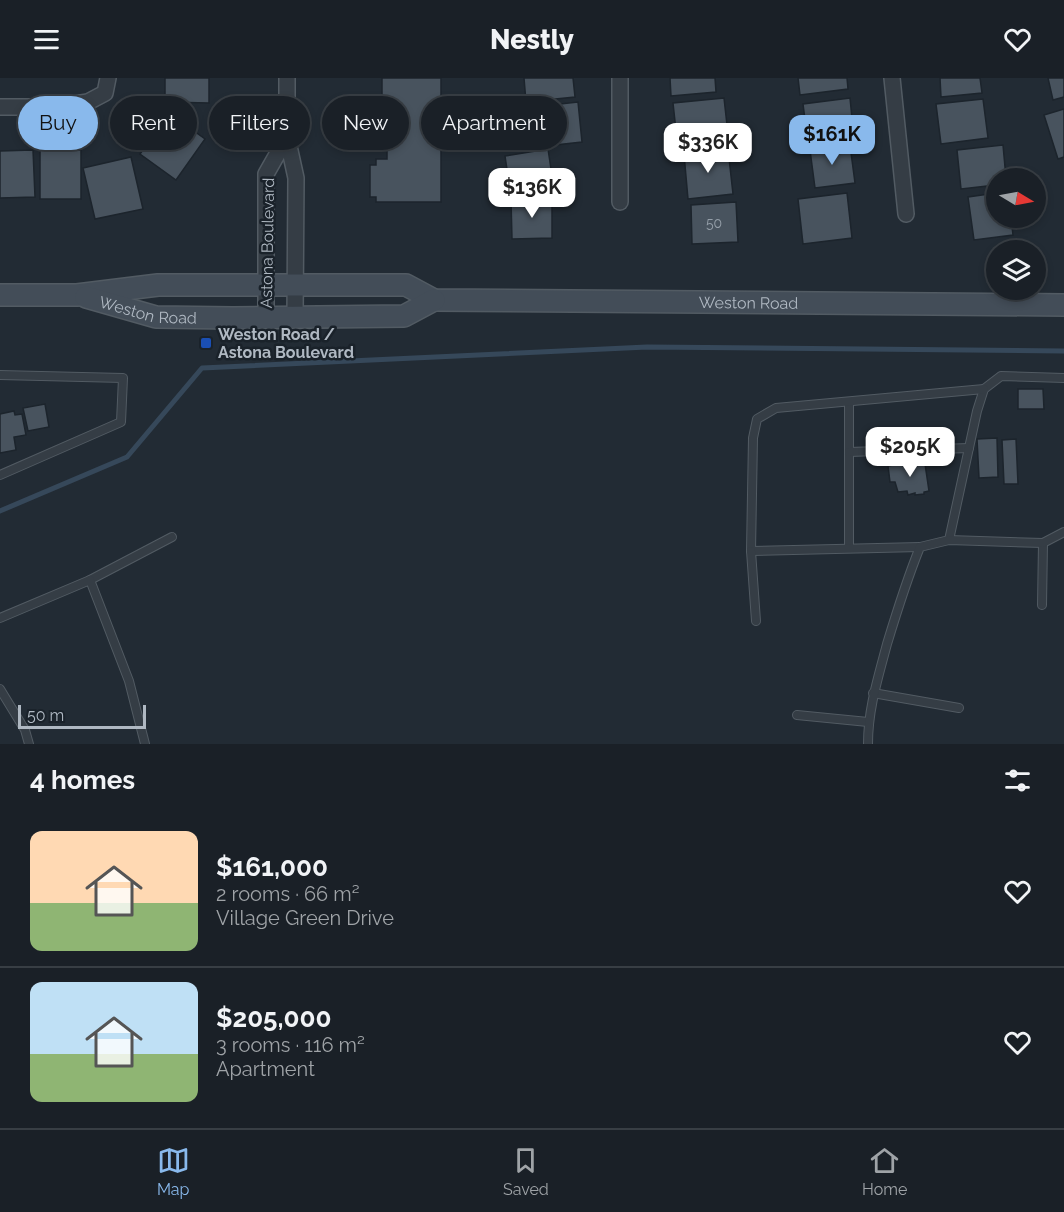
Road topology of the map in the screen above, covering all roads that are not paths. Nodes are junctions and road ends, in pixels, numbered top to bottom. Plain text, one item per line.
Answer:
1 (108, 78) edge
2 (287, 78) edge
3 (620, 78) edge
4 (892, 78) edge
5 (287, 96) edge
6 (0, 107) edge
7 (279, 150) edge
8 (290, 150) edge
9 (620, 202) dead end
10 (906, 214) dead end
11 (266, 285) junction
12 (295, 285) junction
13 (0, 295) edge
14 (76, 295) junction
15 (434, 300) junction
16 (1064, 305) edge
17 (266, 317) junction
18 (296, 317) junction
19 (0, 375) edge
20 (1064, 378) edge
21 (984, 389) junction
22 (849, 402) junction
23 (969, 448) junction
24 (849, 452) junction
25 (0, 475) edge
26 (1064, 532) edge
27 (172, 537) dead end
28 (948, 540) junction
29 (1043, 543) junction
30 (920, 547) junction
31 (849, 548) junction
32 (751, 551) junction
33 (90, 580) junction
34 (1042, 605) dead end
35 (0, 618) edge
36 (756, 621) dead end
37 (1, 693) edge
38 (873, 693) junction
39 (958, 708) dead end
40 (797, 715) dead end
41 (868, 722) junction
42 (29, 744) edge
43 (145, 744) edge
44 (868, 744) edge

1 - 6 street
2 - 5 street, Astona Boulevard
3 - 9 street
4 - 10 street
7 - 11 street, Astona Boulevard
8 - 12 street, Astona Boulevard
11 - 12 main road, Weston Road
11 - 14 main road, Weston Road
11 - 17 street, Astona Boulevard
12 - 15 main road, Weston Road
12 - 18 street, Astona Boulevard
13 - 14 main road, Weston Road
14 - 17 main road, Weston Road
15 - 16 main road, Weston Road
15 - 18 main road, Weston Road
17 - 18 main road, Weston Road
19 - 25 lane
20 - 21 lane
21 - 22 lane
21 - 23 lane
22 - 24 lane
22 - 32 lane
23 - 24 lane
23 - 28 lane
24 - 31 lane
26 - 29 lane
27 - 33 lane
28 - 29 lane
28 - 30 lane
29 - 34 lane
30 - 31 lane
30 - 38 lane
31 - 32 lane
32 - 36 lane
33 - 35 lane
33 - 43 lane
37 - 42 lane
38 - 39 lane
38 - 41 lane
40 - 41 lane
41 - 44 lane

